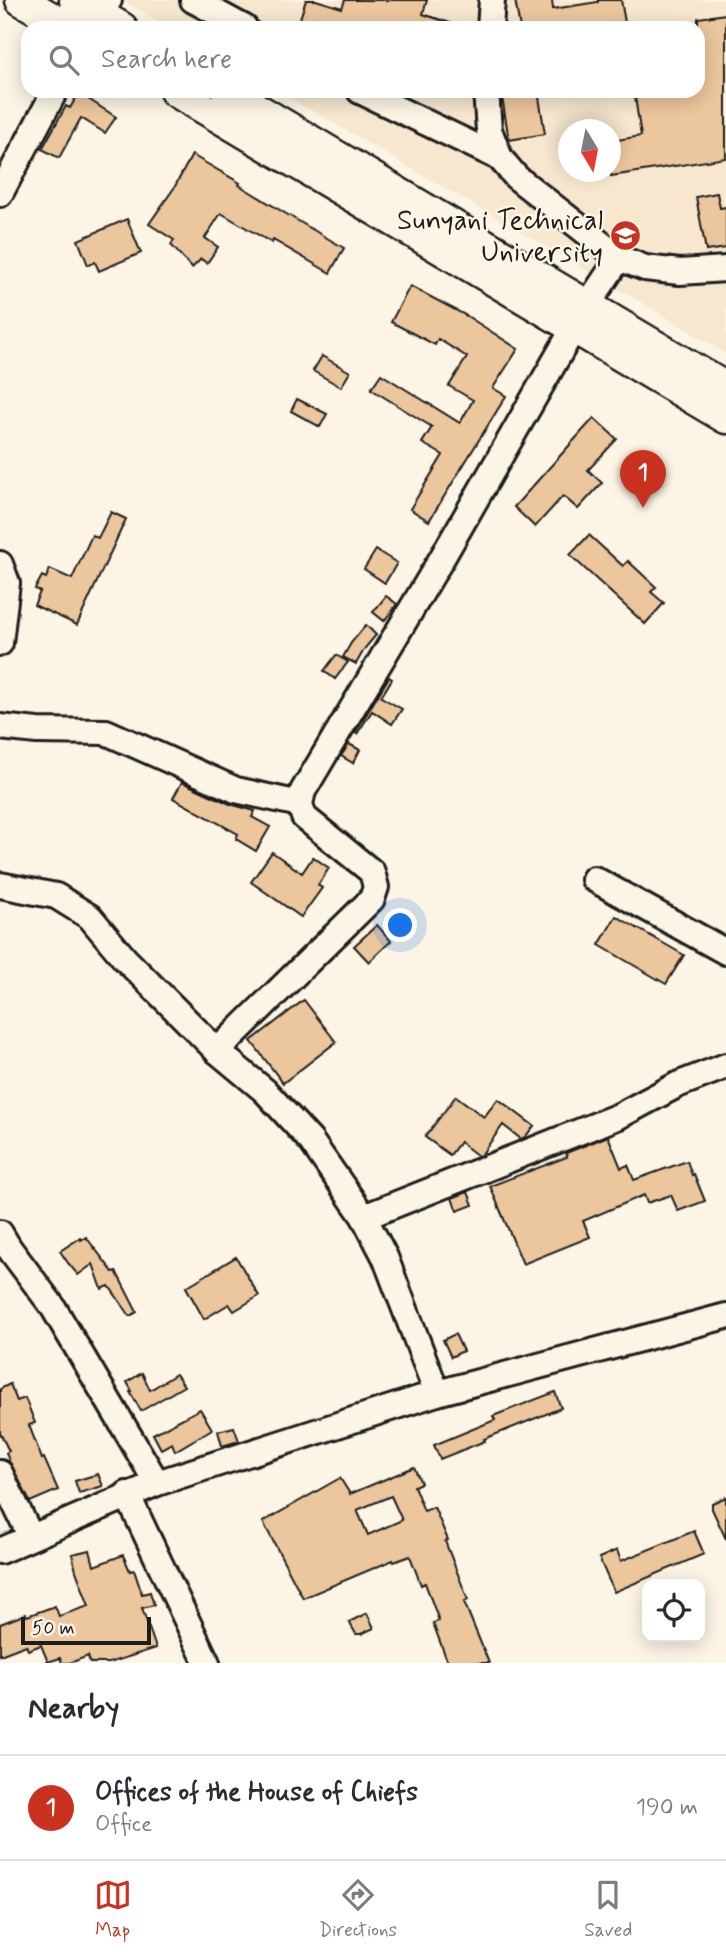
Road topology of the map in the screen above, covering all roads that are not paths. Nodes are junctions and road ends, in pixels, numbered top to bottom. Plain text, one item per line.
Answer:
1 (20, 0) edge
2 (193, 0) edge
3 (492, 0) edge
4 (57, 21) edge
5 (231, 21) edge
6 (490, 21) edge
7 (51, 98) edge
8 (189, 98) edge
9 (238, 98) edge
10 (375, 98) edge
11 (487, 98) edge
12 (500, 158) junction
13 (0, 194) edge
14 (619, 258) junction
15 (726, 269) edge
16 (581, 317) junction
17 (726, 388) edge
18 (726, 418) edge
19 (0, 565) edge
20 (0, 643) edge
21 (0, 727) edge
22 (300, 804) junction
23 (594, 879) dead end
24 (0, 885) edge
25 (726, 953) edge
26 (217, 1051) junction
27 (726, 1066) edge
28 (364, 1217) junction
29 (0, 1233) edge
30 (724, 1322) edge
31 (437, 1393) junction
32 (0, 1473) edge
33 (157, 1483) junction
34 (127, 1494) junction
35 (31, 1537) junction
36 (0, 1551) edge
37 (207, 1663) edge

1 - 4 main road
2 - 5 street
3 - 6 street
7 - 13 street
8 - 16 main road
9 - 16 main road
10 - 12 street
11 - 12 street
12 - 14 street
14 - 15 street
14 - 16 street
16 - 17 main road
16 - 18 main road
16 - 22 street
19 - 20 street
21 - 22 street
22 - 26 street
23 - 25 street
24 - 26 street
26 - 28 street
27 - 28 street
28 - 31 street
29 - 33 street
30 - 31 street
31 - 33 street
32 - 35 street
33 - 34 street
34 - 35 street
34 - 37 street
35 - 36 street

